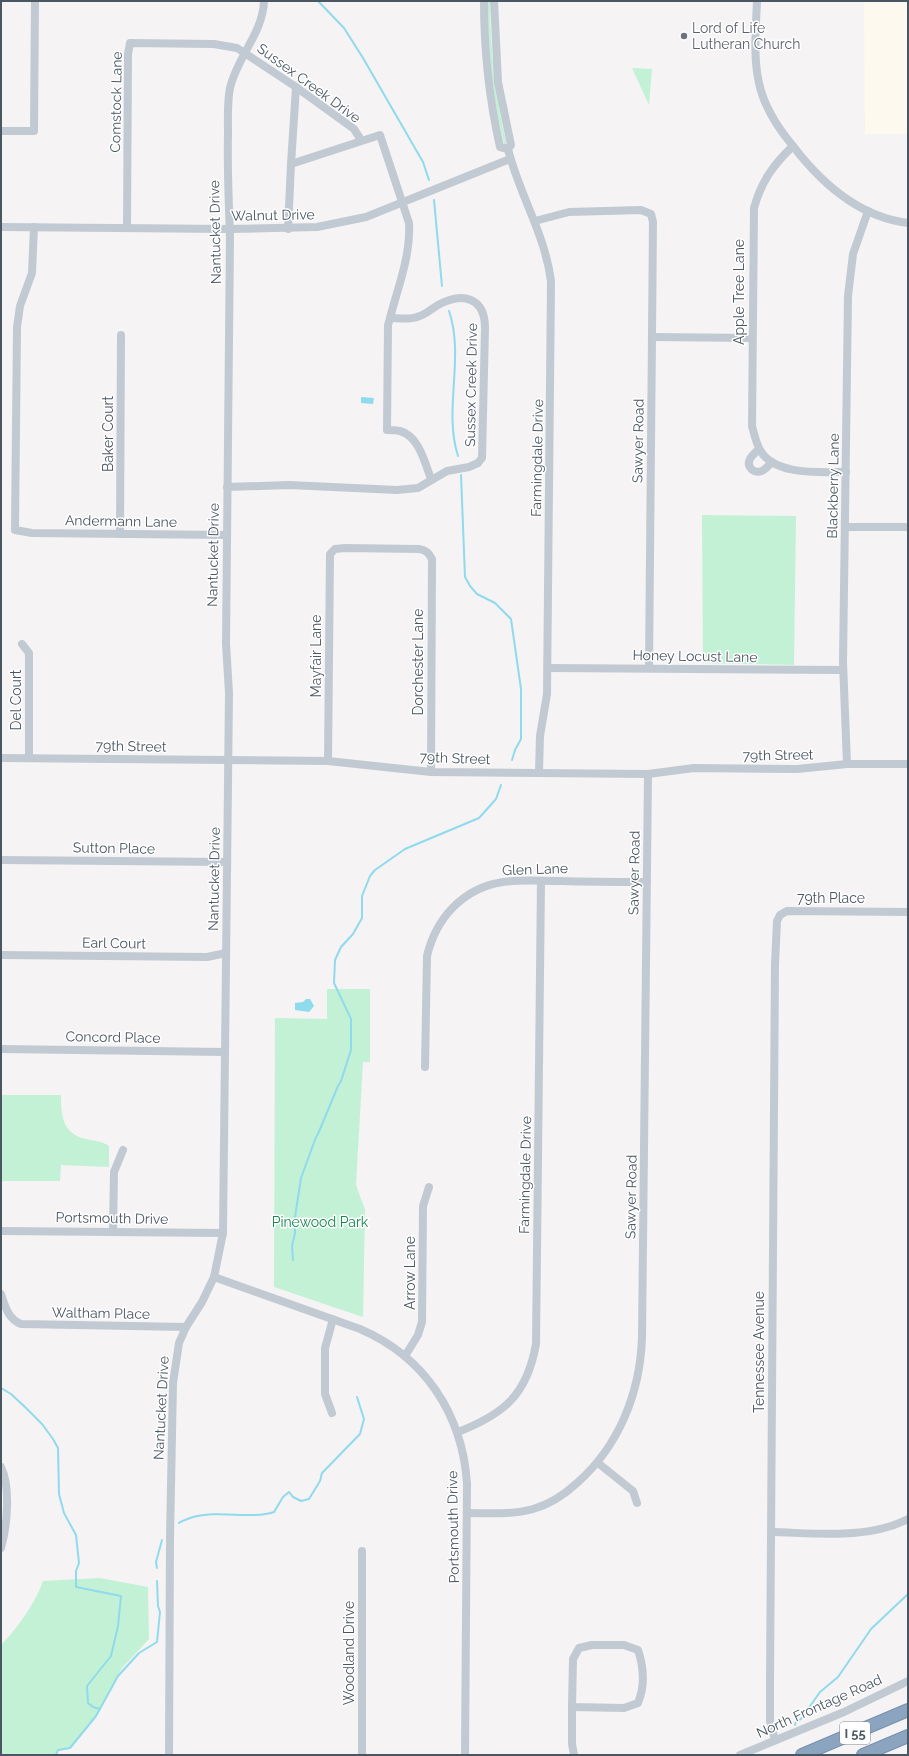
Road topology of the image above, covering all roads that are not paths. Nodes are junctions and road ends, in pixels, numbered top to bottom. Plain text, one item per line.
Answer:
1 (35, 1) edge
2 (264, 1) edge
3 (484, 1) edge
4 (494, 1) edge
5 (757, 1) edge
6 (244, 52) junction
7 (296, 87) junction
8 (1, 131) edge
9 (361, 140) junction
10 (793, 146) junction
11 (508, 149) junction
12 (510, 159) junction
13 (292, 164) junction
14 (402, 203) junction
15 (868, 211) junction
16 (535, 221) junction
17 (908, 223) edge
18 (1, 227) edge
19 (34, 227) junction
20 (127, 228) junction
21 (229, 229) junction
22 (288, 229) junction
23 (390, 318) junction
24 (122, 335) dead end
25 (652, 337) junction
26 (752, 338) junction
27 (759, 449) junction
28 (772, 462) junction
29 (846, 472) junction
30 (431, 479) junction
31 (227, 487) junction
32 (845, 527) junction
33 (908, 527) edge
34 (120, 534) junction
35 (227, 535) junction
36 (430, 554) joint
37 (22, 644) dead end
38 (548, 668) junction
39 (649, 668) junction
40 (843, 670) junction
41 (1, 758) edge
42 (29, 758) junction
43 (228, 760) junction
44 (328, 762) junction
45 (847, 764) junction
46 (908, 764) edge
47 (431, 772) junction
48 (539, 773) junction
49 (648, 774) junction
50 (1, 860) edge
51 (227, 862) junction
52 (541, 881) junction
53 (647, 882) junction
54 (908, 912) edge
55 (226, 953) junction
56 (1, 954) edge
57 (775, 964) joint
58 (1, 1049) edge
59 (225, 1052) junction
60 (425, 1067) dead end
61 (123, 1150) dead end
62 (429, 1187) dead end
63 (1, 1231) edge
64 (114, 1232) junction
65 (223, 1233) junction
66 (214, 1277) junction
67 (1, 1294) edge
68 (333, 1319) junction
69 (186, 1327) junction
70 (405, 1356) junction
71 (332, 1413) dead end
72 (458, 1432) junction
73 (598, 1463) junction
74 (1, 1467) edge
75 (638, 1503) dead end
76 (467, 1513) junction
77 (908, 1519) edge
78 (771, 1532) junction
79 (1, 1548) edge
80 (362, 1551) dead end
81 (908, 1681) edge
82 (572, 1707) junction
83 (908, 1710) edge
84 (908, 1736) edge
85 (775, 1740) junction
86 (169, 1755) edge
87 (362, 1755) edge
88 (465, 1755) edge
89 (574, 1755) edge
90 (740, 1755) edge
91 (802, 1755) edge
92 (863, 1755) edge

1 - 8 street
2 - 6 street, Nantucket Drive
3 - 11 street, Farmingdale Drive
4 - 11 street, Farmingdale Drive
5 - 10 street
6 - 7 street, Sussex Creek Drive
6 - 20 street, Comstock Lane
6 - 21 street, Nantucket Drive
7 - 9 street, Sussex Creek Drive
7 - 13 street
9 - 13 street
9 - 14 street, Sussex Creek Drive
10 - 15 street
10 - 26 street, Apple Tree Lane
11 - 12 street, Farmingdale Drive
12 - 14 street, Walnut Drive
12 - 16 street, Farmingdale Drive
13 - 22 street
14 - 22 street, Walnut Drive
14 - 23 street, Sussex Creek Drive
15 - 17 street
15 - 29 street, Blackberry Lane
16 - 25 street, Sawyer Road
16 - 38 street, Farmingdale Drive
18 - 19 street, Walnut Drive
19 - 20 street, Walnut Drive
19 - 34 street, Andermann Lane
20 - 21 street, Walnut Drive
21 - 22 street, Walnut Drive
21 - 31 street, Nantucket Drive
23 - 30 street, Sussex Creek Drive
23 - 30 street, Sussex Creek Drive
24 - 34 street, Baker Court
25 - 26 street
25 - 39 street, Sawyer Road
26 - 27 street, Apple Tree Lane
27 - 28 street
27 - 28 street
28 - 29 street
29 - 32 street, Blackberry Lane
30 - 31 street, Sussex Creek Drive
31 - 35 street, Nantucket Drive
32 - 33 street
32 - 40 street, Blackberry Lane
34 - 35 street, Andermann Lane
35 - 43 street, Nantucket Drive
36 - 44 street, Mayfair Lane
36 - 47 street, Dorchester Lane
37 - 42 street, Del Court
38 - 39 street, Honey Locust Lane
38 - 48 street, Farmingdale Drive
39 - 40 street, Honey Locust Lane
40 - 45 street, Blackberry Lane
41 - 42 street, 79th Street
42 - 43 street, 79th Street
43 - 44 street, 79th Street
43 - 51 street, Nantucket Drive
44 - 47 street, 79th Street
45 - 46 street, 79th Street
45 - 49 street, 79th Street
47 - 48 street, 79th Street
48 - 49 street, 79th Street
49 - 53 street, Sawyer Road
50 - 51 street, Sutton Place
51 - 55 street, Nantucket Drive
52 - 53 street, Glen Lane
52 - 60 street, Glen Lane
52 - 72 street, Farmingdale Drive
53 - 73 street, Sawyer Road
54 - 57 street, 79th Place
55 - 56 street, Earl Court
55 - 59 street, Nantucket Drive
57 - 78 street, Tennessee Avenue
58 - 59 street, Concord Place
59 - 65 street, Nantucket Drive
61 - 64 street
62 - 70 street, Arrow Lane
63 - 64 street, Portsmouth Drive
64 - 65 street, Portsmouth Drive
65 - 66 street, Nantucket Drive
66 - 68 street, Portsmouth Drive
66 - 69 street, Nantucket Drive
67 - 69 street, Waltham Place
68 - 70 street, Portsmouth Drive
68 - 71 street
69 - 86 street, Nantucket Drive
70 - 72 street, Portsmouth Drive
72 - 76 street, Portsmouth Drive
73 - 75 street
73 - 76 street, Sawyer Road
74 - 79 street
76 - 88 street, Portsmouth Drive
77 - 78 street
78 - 85 street, Tennessee Avenue
80 - 87 street, Woodland Drive
81 - 85 street, North Frontage Road
82 - 82 street
82 - 89 street
83 - 91 highway, I 55
84 - 92 highway, I 55
85 - 90 street, North Frontage Road

